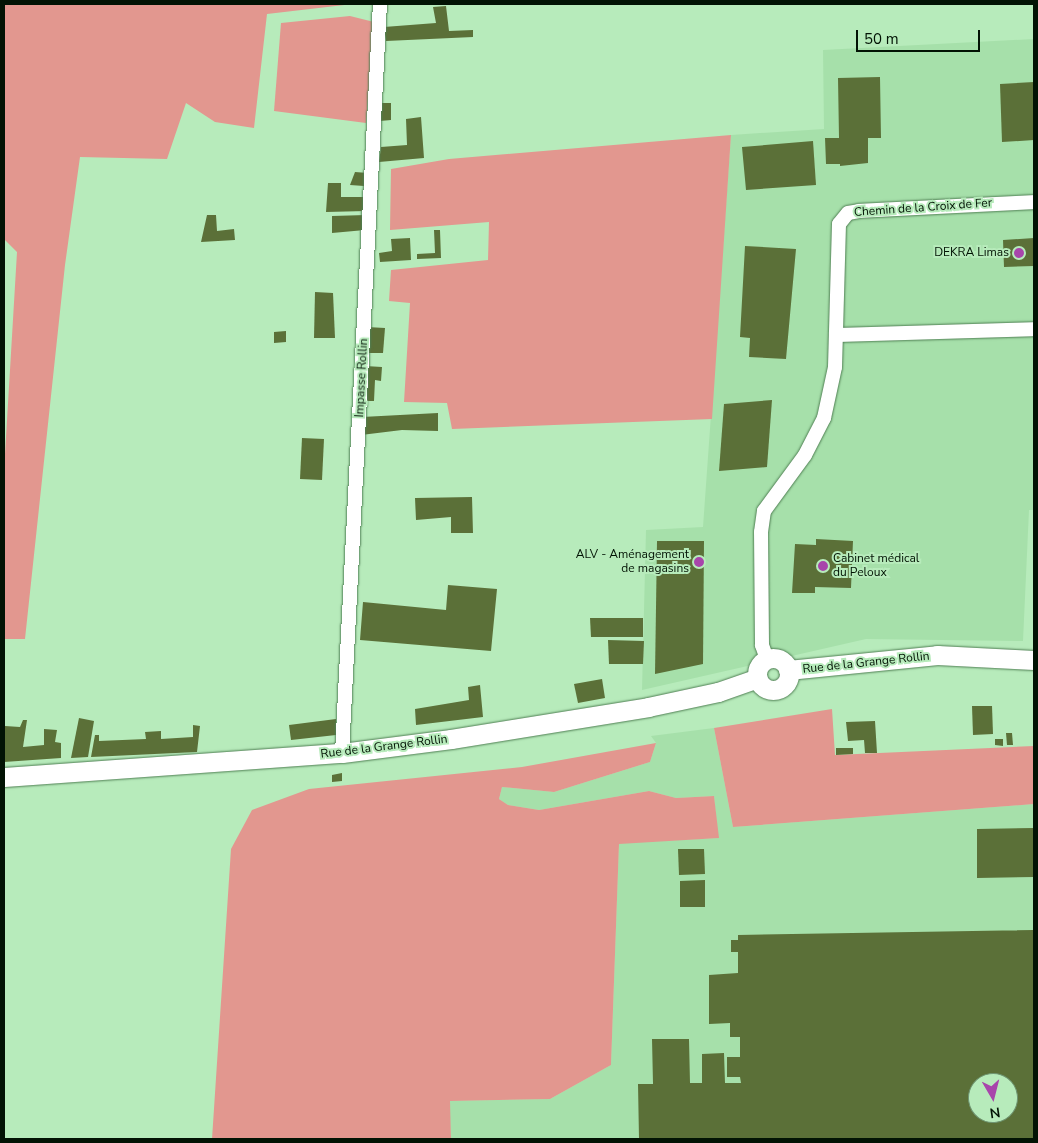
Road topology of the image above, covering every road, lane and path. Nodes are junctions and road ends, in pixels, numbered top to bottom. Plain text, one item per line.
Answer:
1 (380, 4) edge
2 (1034, 202) edge
3 (1034, 329) edge
4 (836, 336) junction
5 (767, 659) junction
6 (1034, 660) edge
7 (788, 670) junction
8 (758, 678) junction
9 (342, 753) junction
10 (4, 776) edge

1 - 9 street, Impasse Rollin
2 - 4 street, Chemin de la Croix de Fer
3 - 4 street
4 - 5 street, Chemin de la Croix de Fer
5 - 7 main road
5 - 8 main road
6 - 7 main road, Rue de la Grange Rollin
7 - 8 main road
8 - 9 main road, Rue de la Grange Rollin
9 - 10 main road, Rue de la Grange Rollin

